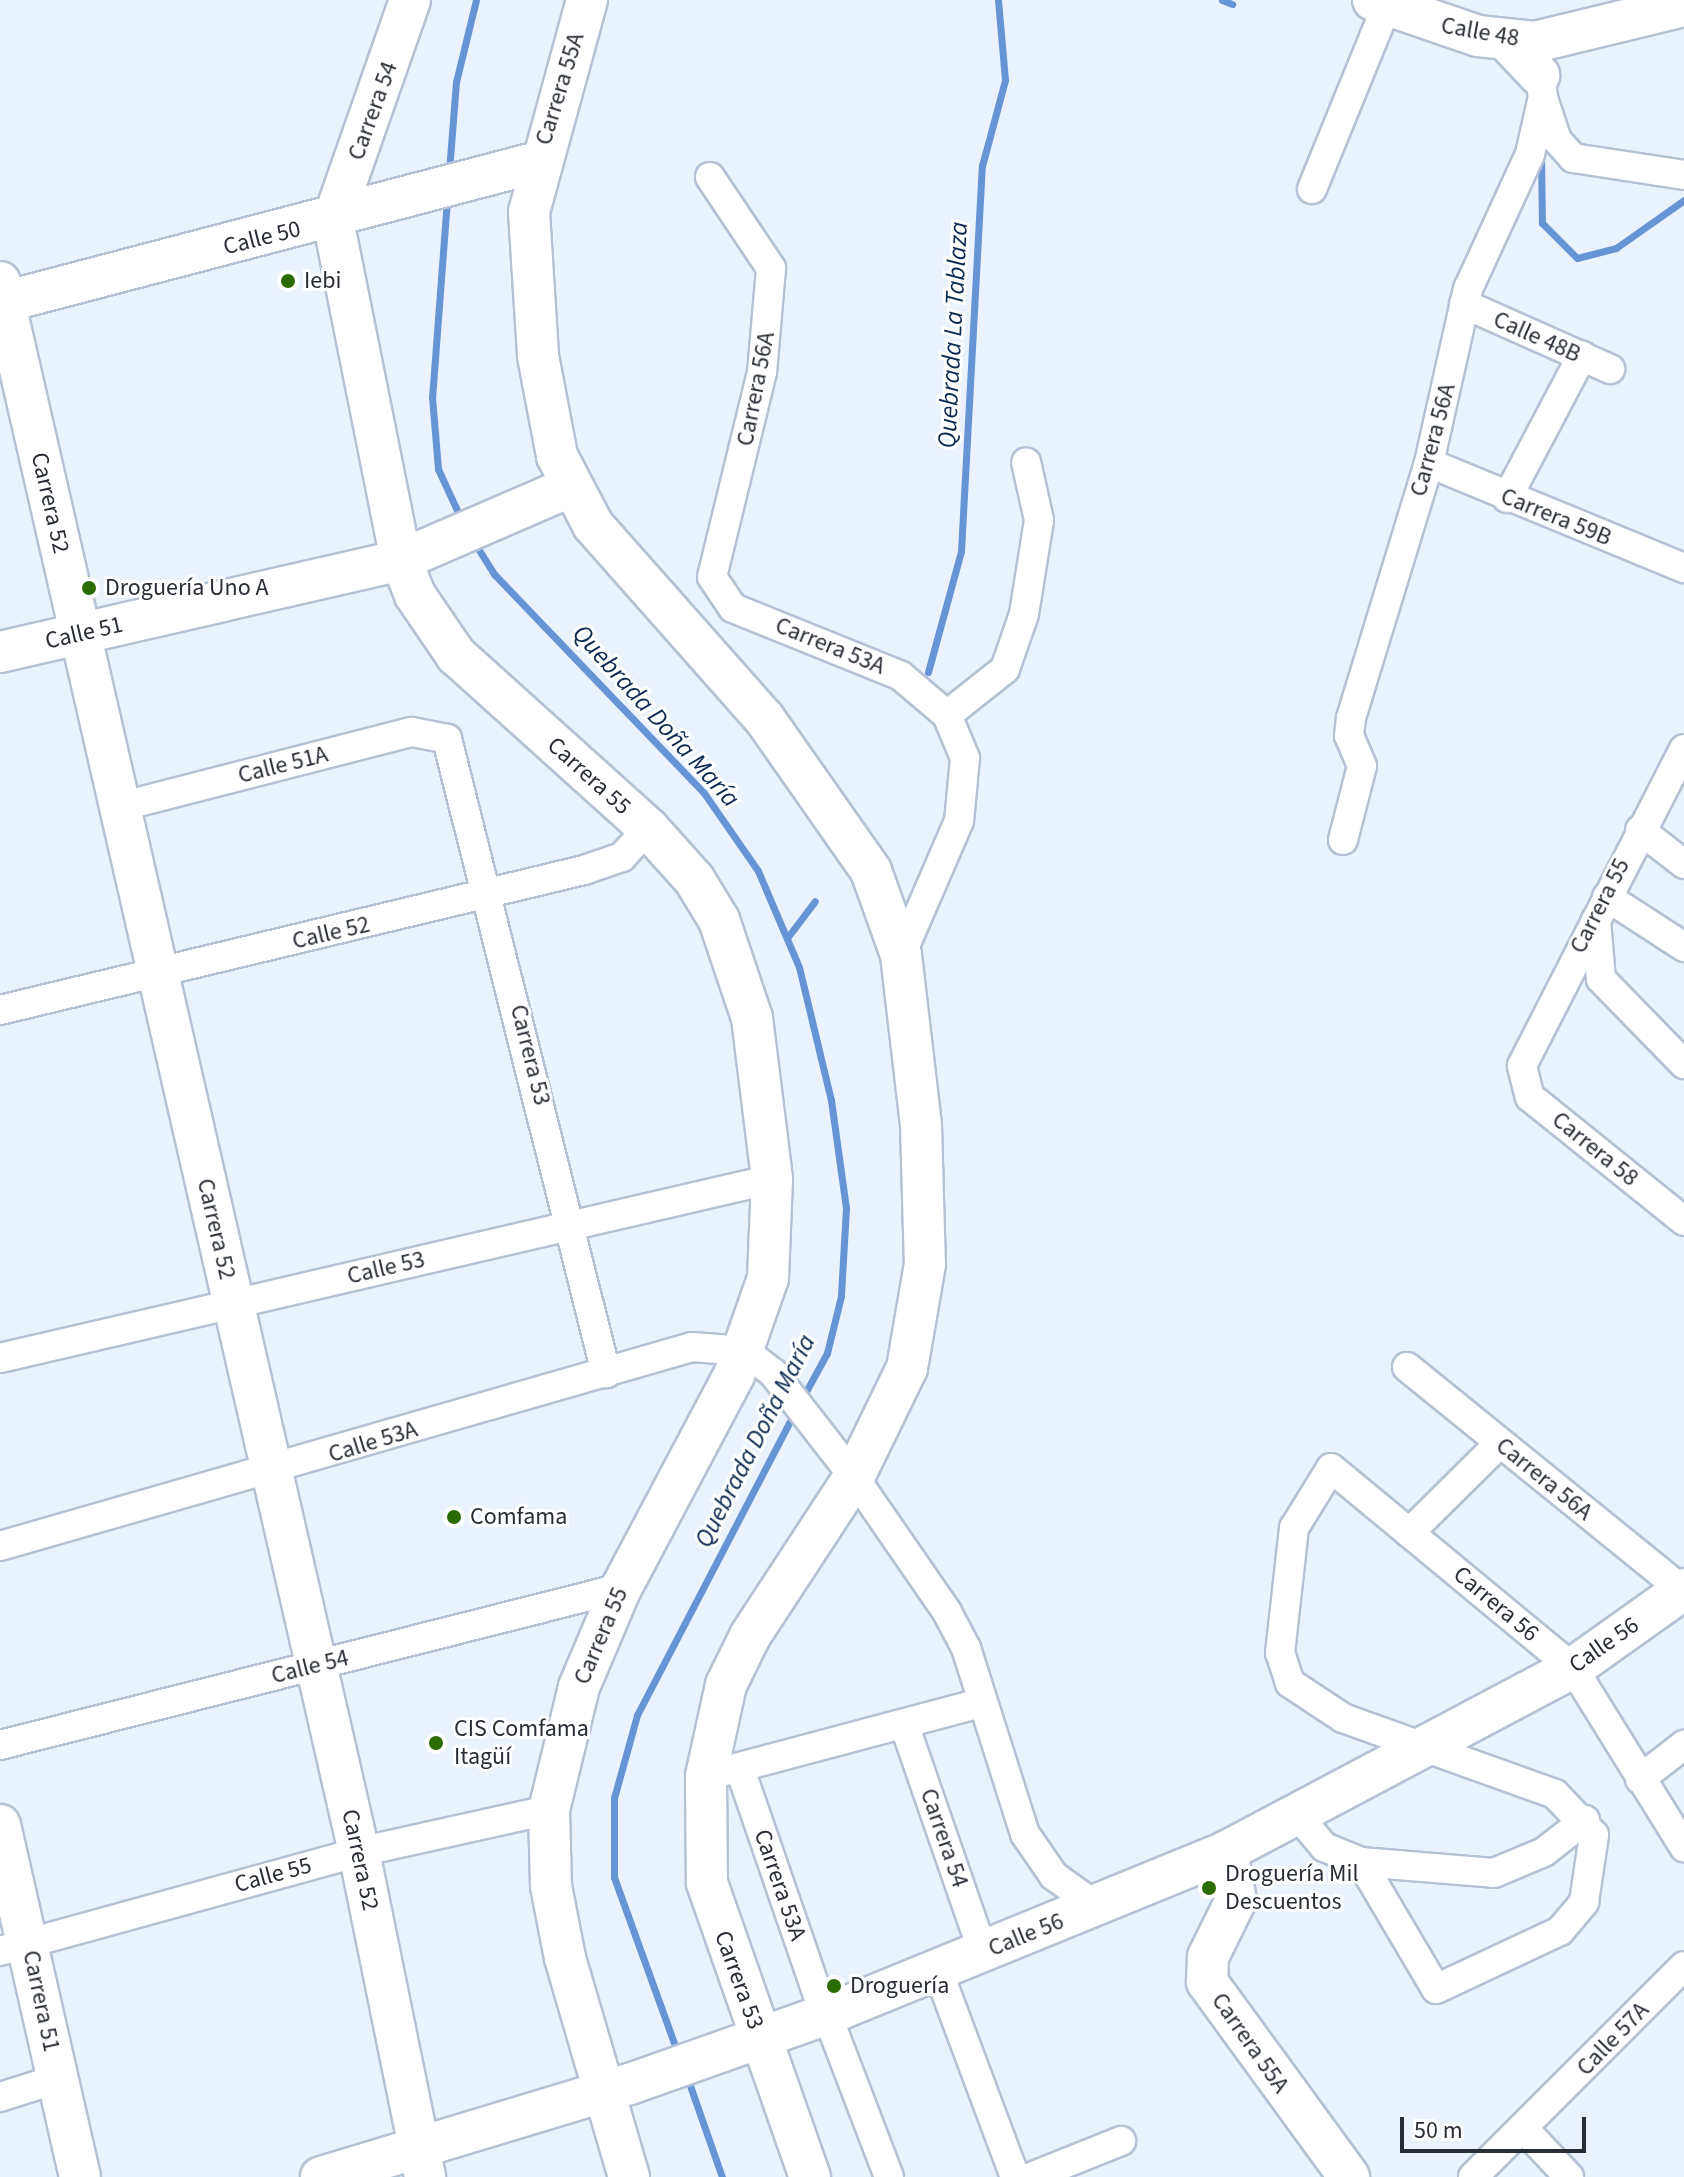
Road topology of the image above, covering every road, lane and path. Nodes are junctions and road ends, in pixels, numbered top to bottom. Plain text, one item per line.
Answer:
1 (410, 0) edge
2 (587, 0) edge
3 (1380, 2) edge
4 (1684, 6) edge
5 (1531, 63) junction
6 (530, 164) junction
7 (1684, 175) edge
8 (710, 177) dead end
9 (1312, 189) dead end
10 (343, 217) junction
11 (2, 295) edge
12 (1464, 304) junction
13 (1582, 356) junction
14 (1610, 369) dead end
15 (1026, 462) dead end
16 (1429, 463) junction
17 (555, 495) junction
18 (1507, 498) junction
19 (408, 557) junction
20 (1684, 568) edge
21 (733, 608) joint
22 (79, 633) junction
23 (0, 652) edge
24 (947, 715) junction
25 (447, 739) joint
26 (1683, 754) edge
27 (119, 807) junction
28 (648, 828) junction
29 (1640, 830) junction
30 (1343, 840) dead end
31 (1684, 864) edge
32 (491, 895) junction
33 (1602, 904) junction
34 (1684, 947) edge
35 (901, 955) junction
36 (157, 975) junction
37 (0, 1010) edge
38 (1684, 1064) edge
39 (1522, 1066) joint
40 (772, 1179) junction
41 (1684, 1221) edge
42 (572, 1224) junction
43 (233, 1304) junction
44 (0, 1358) edge
45 (759, 1362) junction
46 (1407, 1367) dead end
47 (606, 1373) junction
48 (1500, 1443) junction
49 (843, 1462) junction
50 (273, 1472) junction
51 (1409, 1533) junction
52 (0, 1546) edge
53 (621, 1588) junction
54 (1683, 1590) edge
55 (316, 1666) junction
56 (1573, 1668) junction
57 (981, 1703) junction
58 (904, 1724) junction
59 (0, 1745) edge
60 (1684, 1745) edge
61 (1432, 1746) junction
62 (723, 1772) junction
63 (1640, 1779) junction
64 (549, 1810) junction
65 (1299, 1817) junction
66 (1585, 1820) junction
67 (0, 1825) edge
68 (1684, 1847) edge
69 (1227, 1851) junction
70 (359, 1852) junction
71 (1361, 1862) junction
72 (1096, 1906) junction
73 (14, 1947) edge
74 (983, 1952) junction
75 (1684, 1966) edge
76 (938, 1971) junction
77 (820, 2001) dead end
78 (834, 2033) dead end
79 (760, 2038) junction
80 (57, 2079) junction
81 (603, 2090) junction
82 (0, 2097) edge
83 (1524, 2129) junction
84 (1121, 2141) dead end
85 (422, 2162) edge
86 (80, 2177) edge
87 (321, 2177) edge
88 (629, 2177) edge
89 (810, 2177) edge
90 (889, 2177) edge
91 (1015, 2177) edge
92 (1031, 2177) edge
93 (1349, 2177) edge
94 (1473, 2177) edge
95 (1569, 2177) edge

1 - 10 street, Carrera 54
2 - 6 street, Carrera 55A
3 - 5 street, Calle 48
3 - 9 street
4 - 5 street, Calle 48
5 - 7 street
5 - 12 street, Carrera 56A
6 - 10 street, Calle 50
6 - 17 street, Carrera 55A
8 - 21 street, Carrera 56A
10 - 11 street, Calle 50
10 - 19 street, Carrera 55
11 - 22 street, Carrera 52
12 - 13 street, Calle 48B
12 - 16 street, Carrera 56A
13 - 14 street, Calle 48B
13 - 18 street
15 - 24 street
16 - 18 street, Carrera 59B
16 - 30 street, Carrera 56A
17 - 19 street, Calle 51
17 - 35 street, Carrera 55A
18 - 20 street, Carrera 59B
19 - 22 street, Calle 51
19 - 28 street, Carrera 55
21 - 24 street, Carrera 53A
22 - 23 street, Calle 51
22 - 27 street, Carrera 52
24 - 35 street, Carrera 53A
25 - 27 street, Calle 51A
25 - 32 street, Carrera 53
26 - 29 street, Carrera 55
27 - 36 street, Carrera 52
28 - 32 street, Calle 52
28 - 40 street, Carrera 55
29 - 31 street
29 - 33 street, Carrera 55
32 - 36 street, Calle 52
32 - 42 street, Carrera 53
33 - 34 street
33 - 38 street
33 - 39 street, Carrera 55
35 - 49 street, Carrera 53
36 - 37 street, Calle 52
36 - 43 street, Carrera 52
39 - 41 street, Carrera 58
40 - 42 street, Calle 53
40 - 45 street, Carrera 55
42 - 43 street, Calle 53
42 - 47 street, Carrera 53
43 - 44 street, Calle 53
43 - 50 street, Carrera 52
45 - 47 street, Calle 53A
45 - 49 street
45 - 53 street, Carrera 55
46 - 48 street, Carrera 56A
47 - 50 street, Calle 53A
48 - 51 street
48 - 54 street, Carrera 56A
49 - 57 street
49 - 62 street, Carrera 53
50 - 52 street, Calle 53A
50 - 55 street, Carrera 52
51 - 56 street, Carrera 56
51 - 61 street, Carrera 56
53 - 55 street, Calle 54
53 - 64 street, Carrera 55
54 - 56 street, Calle 56
55 - 59 street, Calle 54
55 - 70 street, Carrera 52
56 - 61 street, Calle 56
56 - 63 street, Carrera 56
57 - 58 street
57 - 72 street
58 - 62 street
58 - 74 street, Carrera 54
60 - 63 street
61 - 65 street, Calle 56
61 - 66 street
62 - 77 street, Carrera 53A
62 - 79 street, Carrera 53
63 - 68 street, Carrera 56
64 - 70 street, Calle 55
64 - 81 street, Carrera 55
65 - 69 street, Calle 56
65 - 71 street
66 - 71 street
66 - 71 street
67 - 73 street, Carrera 51
69 - 72 street, Calle 56
69 - 93 street, Carrera 55A
70 - 73 street, Calle 55
70 - 85 street, Carrera 52
72 - 74 street, Calle 56
73 - 80 street, Carrera 51
74 - 76 street, Calle 56
75 - 83 street, Calle 57A
76 - 79 street, Calle 56
76 - 91 street
78 - 90 street
79 - 81 street, Calle 56
79 - 89 street, Carrera 53
80 - 82 street
80 - 86 street, Carrera 51
81 - 85 street, Calle 56
81 - 88 street, Carrera 55
83 - 94 street, Calle 57A
83 - 95 street
84 - 92 street
85 - 87 street, Calle 56

